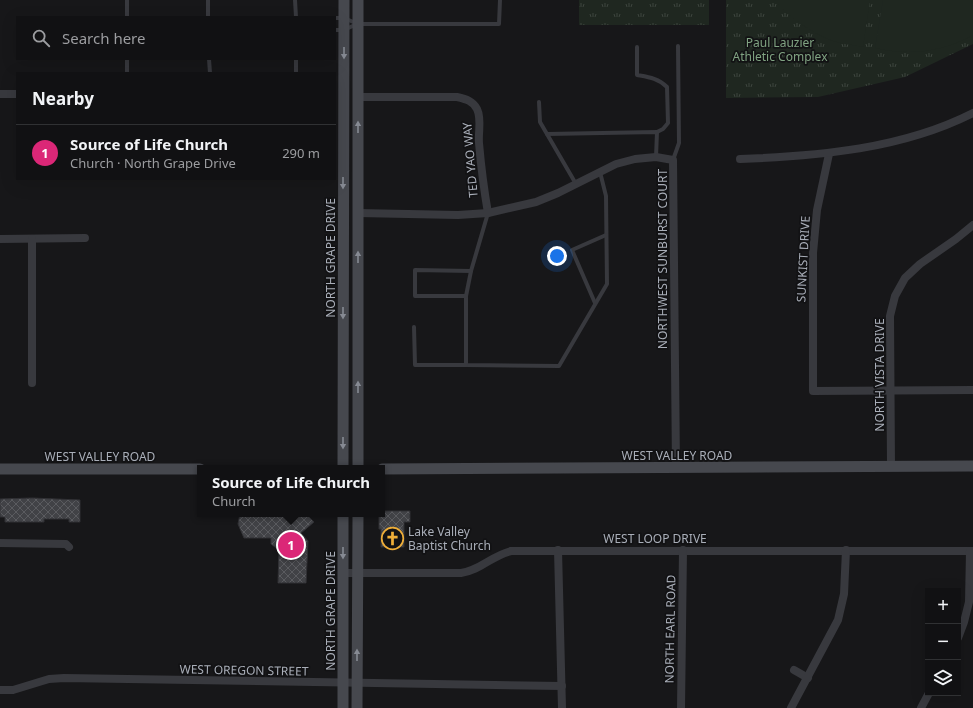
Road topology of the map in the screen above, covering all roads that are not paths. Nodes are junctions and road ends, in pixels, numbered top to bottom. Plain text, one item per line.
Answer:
1 (127, 0) edge
2 (208, 0) edge
3 (295, 0) edge
4 (344, 0) edge
5 (358, 0) edge
6 (500, 0) edge
7 (127, 16) edge
8 (208, 16) edge
9 (296, 16) edge
10 (339, 18) edge
11 (358, 24) junction
12 (339, 30) edge
13 (678, 46) dead end
14 (637, 47) dead end
15 (127, 60) edge
16 (209, 60) edge
17 (296, 60) edge
18 (127, 72) edge
19 (210, 72) edge
20 (296, 72) edge
21 (0, 94) edge
22 (16, 94) edge
23 (358, 97) junction
24 (539, 102) dead end
25 (973, 112) edge
26 (657, 132) junction
27 (547, 134) junction
28 (829, 154) junction
29 (656, 157) junction
30 (740, 159) dead end
31 (673, 160) junction
32 (600, 172) junction
33 (576, 184) junction
34 (358, 213) junction
35 (488, 213) junction
36 (973, 225) edge
37 (606, 235) junction
38 (85, 238) dead end
39 (0, 239) edge
40 (32, 239) junction
41 (471, 271) junction
42 (466, 296) junction
43 (595, 303) junction
44 (414, 327) dead end
45 (466, 365) junction
46 (32, 383) dead end
47 (973, 390) edge
48 (890, 391) junction
49 (343, 465) edge
50 (358, 465) edge
51 (891, 466) junction
52 (973, 466) edge
53 (676, 468) junction
54 (0, 469) edge
55 (197, 469) edge
56 (385, 469) edge
57 (343, 517) edge
58 (358, 517) edge
59 (0, 543) edge
60 (69, 547) dead end
61 (558, 550) junction
62 (683, 550) junction
63 (846, 550) junction
64 (972, 551) edge
65 (343, 573) junction
66 (357, 573) junction
67 (961, 630) edge
68 (794, 670) dead end
69 (808, 678) junction
70 (343, 684) junction
71 (357, 684) junction
72 (562, 686) junction
73 (0, 690) edge
74 (927, 696) edge
75 (343, 708) edge
76 (357, 708) edge
77 (562, 708) edge
78 (681, 708) edge
79 (791, 708) edge
80 (921, 708) edge

1 - 7 lane
2 - 8 lane
3 - 9 lane
4 - 10 main road, NORTH GRAPE DRIVE
5 - 11 main road
6 - 11 lane
10 - 11 lane
10 - 12 main road, NORTH GRAPE DRIVE
11 - 12 lane
11 - 23 main road
12 -> 49 main road, NORTH GRAPE DRIVE
13 - 31 lane
14 - 26 lane
15 - 18 lane
16 - 19 lane
17 - 20 lane
21 - 22 street
34 -> 23 main road
23 - 35 street, TED YAO WAY
24 - 27 lane
25 - 28 street
26 - 27 lane
26 - 29 lane
27 - 33 lane
28 - 30 street
28 - 48 street, SUNKIST DRIVE
29 - 31 street, NORTHWEST SUNBURST COURT
29 - 32 street, NORTHWEST SUNBURST COURT
31 - 53 street, NORTHWEST SUNBURST COURT
32 - 33 street, NORTHWEST SUNBURST COURT
32 - 37 lane
33 - 35 street, NORTHWEST SUNBURST COURT
34 - 35 street, NORTHWEST SUNBURST COURT
50 -> 34 main road
35 - 41 lane
36 - 48 street, NORTH VISTA DRIVE
37 - 43 lane
37 - 43 lane
38 - 40 street
39 - 40 street
40 - 46 street
41 - 42 lane
41 - 42 lane
42 - 45 lane
43 - 45 lane
44 - 45 lane
47 - 48 street
48 - 51 street, NORTH VISTA DRIVE
51 - 52 main road, WEST VALLEY ROAD
51 - 53 main road, WEST VALLEY ROAD
53 - 56 main road, WEST VALLEY ROAD
54 - 55 main road, WEST VALLEY ROAD
57 -> 65 main road, NORTH GRAPE DRIVE
58 - 66 main road
59 - 60 street
61 - 62 street, WEST LOOP DRIVE
61 - 66 street, WEST LOOP DRIVE
61 - 72 street
62 - 63 street, WEST LOOP DRIVE
62 - 78 street, NORTH EARL ROAD
63 - 64 street, WEST LOOP DRIVE
63 - 69 street
64 - 67 street
65 - 66 street, WEST LOOP DRIVE
65 - 70 main road, NORTH GRAPE DRIVE
71 -> 66 main road
68 - 69 street
69 - 79 street
70 - 71 street, WEST OREGON STREET
70 - 73 street, WEST OREGON STREET
70 - 75 main road, NORTH GRAPE DRIVE
71 - 72 street, WEST OREGON STREET
71 - 76 main road
72 - 77 street
74 - 80 street

